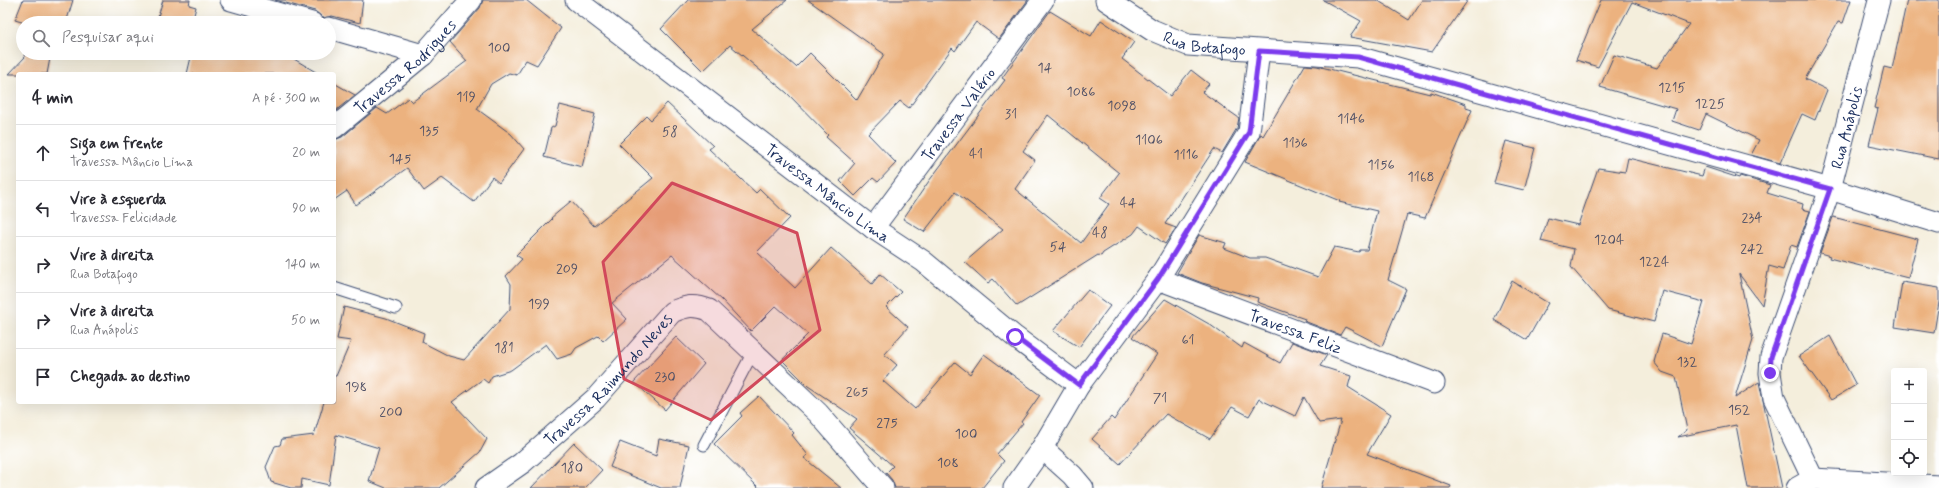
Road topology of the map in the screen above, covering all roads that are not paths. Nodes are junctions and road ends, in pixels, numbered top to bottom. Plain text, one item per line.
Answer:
1 (231, 0) edge
2 (471, 0) edge
3 (576, 0) edge
4 (1043, 0) edge
5 (1106, 0) edge
6 (1879, 0) edge
7 (287, 16) edge
8 (336, 30) edge
9 (1259, 51) junction
10 (423, 55) junction
11 (336, 126) edge
12 (1830, 189) junction
13 (1939, 223) edge
14 (873, 228) junction
15 (1158, 279) junction
16 (336, 289) edge
17 (396, 308) dead end
18 (753, 352) junction
19 (1434, 383) dead end
20 (1079, 385) junction
21 (704, 445) dead end
22 (1042, 448) junction
23 (1805, 483) edge
24 (1939, 486) edge
25 (486, 488) edge
26 (883, 488) edge
27 (1014, 488) edge
28 (1083, 488) edge

1 - 7 street
2 - 10 street, Travessa Rodrigues
3 - 14 street, Travessa Mâncio Lima
4 - 14 street, Travessa Valério
5 - 9 street, Rua Botafogo
6 - 12 street, Rua Anápolis
8 - 10 street
9 - 12 street, Rua Botafogo
9 - 15 street
10 - 11 street, Travessa Rodrigues
12 - 13 street, Rua Botafogo
12 - 23 street, Rua Anápolis
14 - 20 street, Travessa Mâncio Lima
15 - 19 street, Travessa Feliz
15 - 20 street
16 - 17 lane
18 - 21 lane
18 - 25 street, Travessa Raimundo Neves
18 - 26 street, Travessa Raimundo Neves
20 - 22 street
22 - 27 street
22 - 28 street
23 - 24 street

